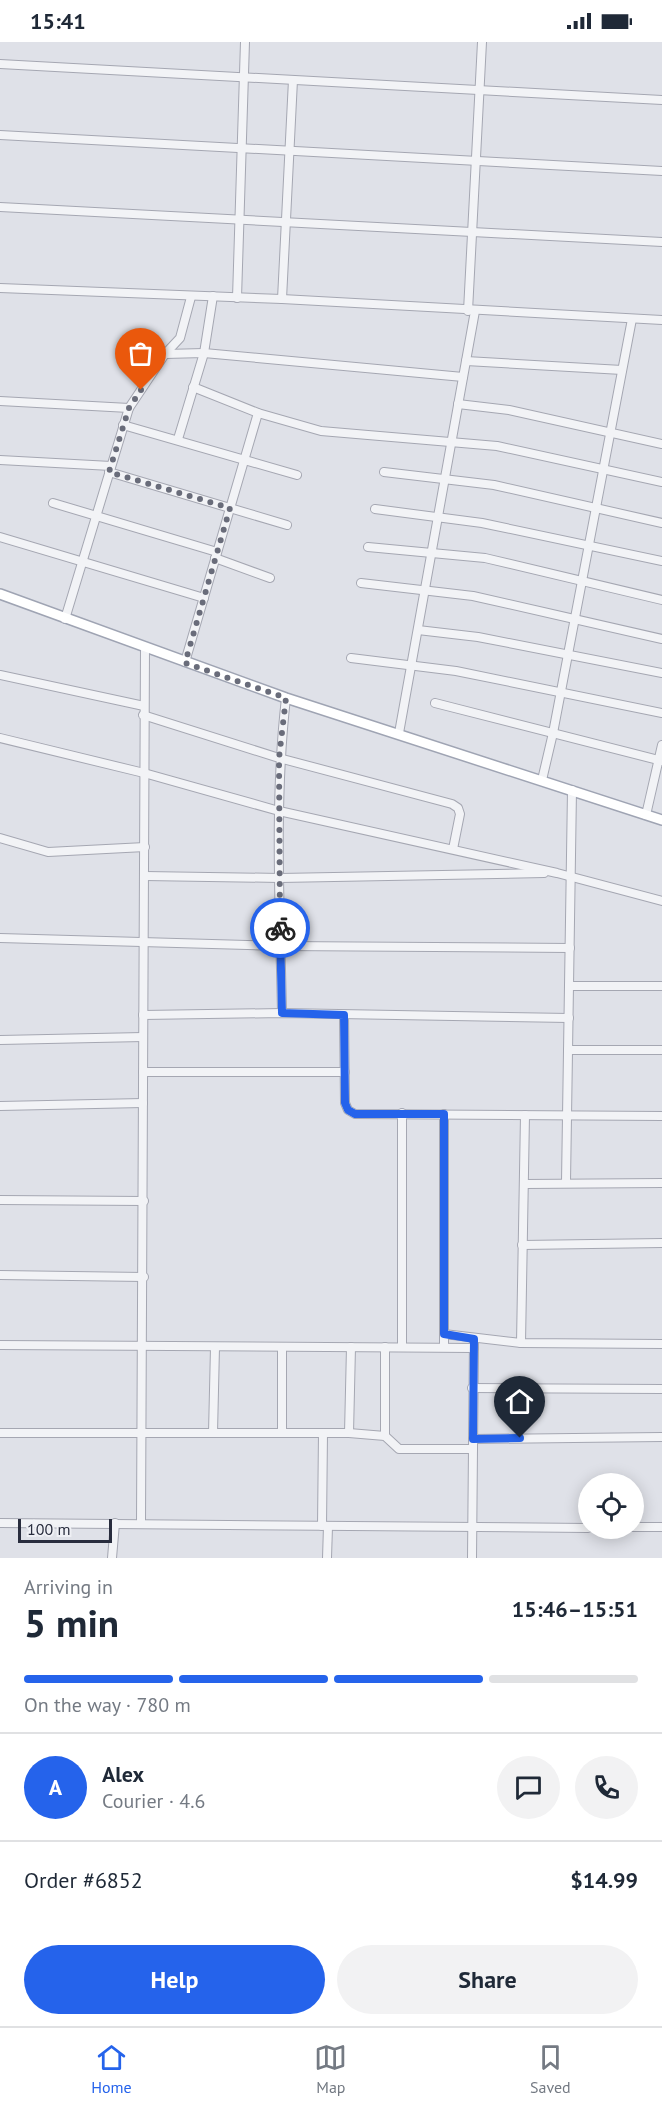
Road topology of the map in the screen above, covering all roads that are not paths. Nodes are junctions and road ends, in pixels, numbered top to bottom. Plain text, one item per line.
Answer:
1 (245, 42) edge
2 (483, 42) edge
3 (0, 64) edge
4 (244, 78) junction
5 (293, 80) junction
6 (480, 89) junction
7 (662, 100) edge
8 (0, 135) edge
9 (242, 148) junction
10 (289, 151) junction
11 (476, 162) junction
12 (662, 171) edge
13 (0, 207) edge
14 (240, 220) junction
15 (286, 222) junction
16 (472, 232) junction
17 (662, 242) edge
18 (0, 288) edge
19 (213, 296) junction
20 (191, 297) junction
21 (237, 298) junction
22 (282, 299) junction
23 (472, 311) junction
24 (632, 319) junction
25 (662, 320) edge
26 (204, 352) junction
27 (165, 354) junction
28 (466, 361) junction
29 (622, 370) junction
30 (463, 377) junction
31 (193, 387) junction
32 (0, 401) edge
33 (458, 404) junction
34 (129, 408) junction
35 (258, 412) junction
36 (123, 425) junction
37 (610, 433) junction
38 (178, 439) junction
39 (451, 444) junction
40 (662, 444) edge
41 (0, 460) edge
42 (245, 461) junction
43 (110, 469) junction
44 (603, 469) junction
45 (384, 472) dead end
46 (297, 475) dead end
47 (445, 478) junction
48 (662, 482) edge
49 (53, 503) dead end
50 (230, 508) junction
51 (595, 508) junction
52 (375, 509) dead end
53 (96, 515) junction
54 (438, 515) junction
55 (662, 523) edge
56 (286, 525) dead end
57 (0, 537) edge
58 (588, 545) junction
59 (368, 547) dead end
60 (431, 554) junction
61 (216, 555) junction
62 (662, 561) edge
63 (82, 562) junction
64 (270, 578) dead end
65 (581, 583) junction
66 (361, 584) dead end
67 (425, 592) junction
68 (0, 594) edge
69 (204, 598) junction
70 (662, 600) edge
71 (65, 619) junction
72 (573, 621) junction
73 (418, 630) junction
74 (662, 639) edge
75 (145, 648) junction
76 (567, 656) junction
77 (351, 658) dead end
78 (185, 663) junction
79 (412, 665) junction
80 (662, 673) edge
81 (0, 675) edge
82 (559, 694) junction
83 (286, 698) junction
84 (435, 703) dead end
85 (144, 706) junction
86 (662, 713) edge
87 (143, 715) junction
88 (399, 733) junction
89 (553, 733) junction
90 (0, 738) edge
91 (662, 745) edge
92 (279, 758) junction
93 (660, 760) edge
94 (144, 773) junction
95 (542, 780) junction
96 (572, 790) junction
97 (279, 811) junction
98 (646, 815) junction
99 (662, 820) edge
100 (0, 838) edge
101 (145, 847) junction
102 (453, 849) junction
103 (557, 873) junction
104 (144, 876) junction
105 (571, 876) junction
106 (280, 878) junction
107 (662, 901) edge
108 (0, 938) edge
109 (144, 942) junction
110 (281, 946) junction
111 (570, 948) junction
112 (569, 986) junction
113 (662, 986) edge
114 (282, 1013) junction
115 (143, 1015) junction
116 (344, 1015) junction
117 (569, 1018) junction
118 (142, 1037) junction
119 (0, 1040) edge
120 (568, 1050) junction
121 (662, 1050) edge
122 (143, 1072) junction
123 (345, 1072) junction
124 (143, 1103) junction
125 (0, 1106) edge
126 (402, 1113) junction
127 (444, 1114) junction
128 (525, 1115) junction
129 (567, 1116) junction
130 (662, 1116) edge
131 (566, 1182) junction
132 (662, 1183) edge
133 (525, 1184) junction
134 (0, 1200) edge
135 (144, 1201) junction
136 (662, 1243) edge
137 (522, 1245) junction
138 (0, 1275) edge
139 (144, 1277) junction
140 (444, 1334) junction
141 (474, 1343) junction
142 (521, 1343) junction
143 (662, 1344) edge
144 (0, 1345) edge
145 (144, 1346) junction
146 (215, 1347) junction
147 (282, 1347) junction
148 (351, 1347) junction
149 (385, 1347) junction
150 (402, 1347) junction
151 (444, 1347) junction
152 (472, 1388) junction
153 (662, 1389) edge
154 (282, 1432) junction
155 (0, 1433) edge
156 (213, 1433) junction
157 (323, 1433) junction
158 (350, 1433) junction
159 (143, 1434) junction
160 (385, 1436) junction
161 (662, 1437) edge
162 (473, 1439) junction
163 (473, 1449) junction
164 (0, 1523) edge
165 (115, 1523) junction
166 (141, 1523) junction
167 (325, 1526) junction
168 (644, 1527) edge
169 (662, 1527) edge
170 (578, 1528) edge
171 (472, 1529) junction
172 (112, 1558) edge
173 (327, 1558) edge
174 (472, 1558) edge

1 - 4 street
2 - 6 street
3 - 4 street
4 - 5 street
4 - 9 street
5 - 6 street
5 - 10 street
6 - 7 street
6 - 11 street
8 - 9 street
9 - 10 street
9 - 14 street
10 - 11 street
10 - 15 street
11 - 12 street
11 - 16 street
13 - 14 street
14 - 15 street
14 - 21 street
15 - 16 street
15 - 22 street
16 - 17 street
16 - 23 street
18 - 20 street
19 - 20 street
19 - 21 street
19 - 26 street
20 - 27 street
21 - 22 street
22 - 23 street
23 - 24 street
23 - 28 street
24 - 25 street
24 - 29 street
26 - 27 street
26 - 30 street
26 - 31 street
27 - 34 street
28 - 29 street
28 - 30 street
29 - 37 street
30 - 33 street
31 - 35 street
31 - 38 street
32 - 34 street
33 - 37 street
33 - 39 street
34 - 36 street
35 - 39 street
35 - 42 street
36 - 38 street
36 - 43 street
37 - 40 street
37 - 44 street
38 - 42 street
39 - 44 street
39 - 47 street
41 - 43 street
42 - 46 street
42 - 50 street
43 - 50 street
43 - 53 street
44 - 48 street
44 - 51 street
45 - 47 street
47 - 51 street
47 - 54 street
49 - 53 street
50 - 56 street
50 - 61 street
51 - 55 street
51 - 58 street
52 - 54 street
53 - 61 street
53 - 63 street
54 - 58 street
54 - 60 street
57 - 63 street
58 - 62 street
58 - 65 street
59 - 60 street
60 - 65 street
60 - 67 street
61 - 64 street
61 - 69 street
63 - 69 street
63 - 71 street
65 - 70 street
65 - 72 street
66 - 67 street
67 - 72 street
67 - 73 street
68 - 71 main road
69 - 78 street
71 - 75 main road
72 - 74 street
72 - 76 street
73 - 76 street
73 - 79 street
75 - 78 main road
75 - 85 street
76 - 80 street
76 - 82 street
77 - 79 street
78 - 83 main road
79 - 82 street
79 - 88 street
81 - 85 street
82 - 86 street
82 - 89 street
83 - 88 main road
83 - 92 street
84 - 89 street
85 - 87 street
87 - 92 street
87 - 94 street
88 - 95 main road
89 - 93 street
89 - 95 street
90 - 94 street
91 - 93 street
92 - 97 street
92 - 102 street
93 - 98 street
94 - 97 street
94 - 101 street
95 - 96 main road
96 - 98 main road
96 - 105 street
97 - 102 street
97 - 106 street
98 - 99 main road
100 - 101 street
101 - 104 street
102 - 103 street
103 - 105 street
103 - 106 street
104 - 106 street
104 - 109 street
105 - 107 street
105 - 111 street
106 - 110 street
108 - 109 street
109 - 110 street
109 - 115 street
110 - 111 street
110 - 114 street
111 - 112 street
112 - 113 street
112 - 117 street
114 - 115 street
114 - 116 street
115 - 118 street
116 - 117 street
116 - 123 street
117 - 120 street
118 - 119 street
118 - 122 street
120 - 121 street
120 - 129 street
122 - 123 street
122 - 124 street
123 - 126 street
124 - 125 street
124 - 135 street
126 - 127 street
126 - 150 street
127 - 128 street
127 - 140 street
128 - 129 street
128 - 133 street
129 - 130 street
129 - 131 street
131 - 132 street
131 - 133 street
133 - 137 street
134 - 135 street
135 - 139 street
136 - 137 street
137 - 142 street
138 - 139 street
139 - 145 street
140 - 141 street
140 - 151 street
141 - 142 street
141 - 151 street
141 - 152 street
142 - 143 street
144 - 145 street
145 - 146 street
145 - 159 street
146 - 147 street
146 - 156 street
147 - 148 street
147 - 154 street
148 - 149 street
148 - 158 street
149 - 150 street
149 - 160 street
150 - 151 street
152 - 153 street
152 - 162 street
154 - 156 street
154 - 157 street
155 - 159 street
156 - 159 street
157 - 158 street
157 - 167 street
158 - 160 street
159 - 166 street
160 - 163 street
161 - 162 street
162 - 163 street
163 - 171 street
164 - 165 street
165 - 166 street
165 - 172 street
166 - 167 street
167 - 171 street
167 - 173 street
168 - 169 street
170 - 171 street
171 - 174 street

